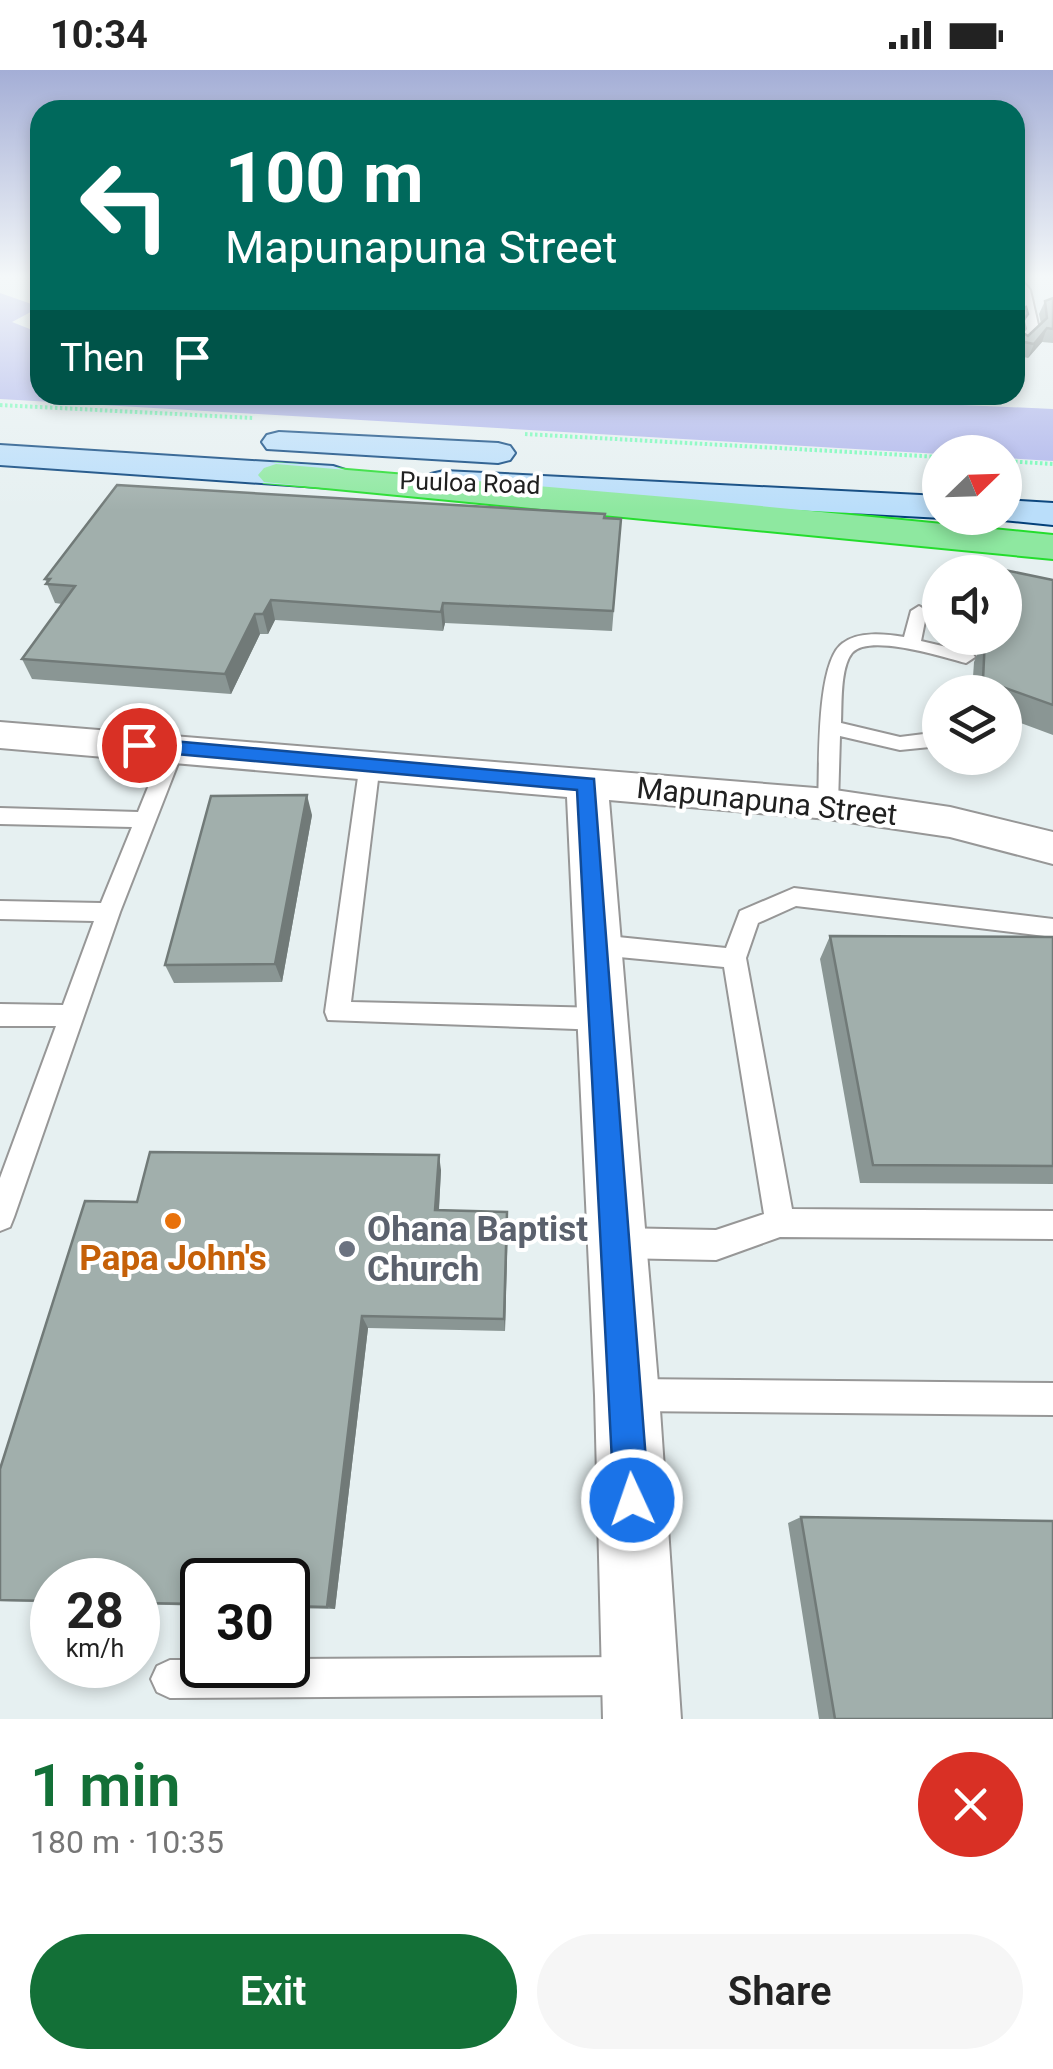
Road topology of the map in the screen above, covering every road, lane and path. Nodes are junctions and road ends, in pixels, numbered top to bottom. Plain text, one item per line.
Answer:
1 (0, 426) edge
2 (74, 440) junction
3 (0, 458) edge
4 (1022, 462) edge
5 (1053, 464) edge
6 (276, 475) junction
7 (922, 475) edge
8 (1022, 480) edge
9 (1053, 481) edge
10 (922, 507) edge
11 (1022, 512) edge
12 (1053, 514) edge
13 (1053, 547) edge
14 (918, 611) dead end
15 (911, 646) junction
16 (966, 657) dead end
17 (834, 726) junction
18 (0, 734) edge
19 (922, 745) edge
20 (174, 748) junction
21 (370, 763) junction
22 (587, 784) junction
23 (828, 804) junction
24 (0, 816) edge
25 (144, 820) junction
26 (1053, 848) edge
27 (0, 910) edge
28 (110, 912) junction
29 (1053, 928) edge
30 (598, 946) junction
31 (734, 958) junction
32 (0, 1015) edge
33 (73, 1016) junction
34 (603, 1019) junction
35 (0, 1217) edge
36 (780, 1224) junction
37 (1053, 1224) edge
38 (616, 1244) junction
39 (626, 1395) junction
40 (1053, 1399) edge
41 (170, 1679) dead end
42 (641, 1698) edge

1 - 2 main road, Puuloa Road
2 - 3 main road
2 - 6 main road, Puuloa Road
2 - 7 main road, Puuloa Road
4 - 5 path
6 - 10 main road, Puuloa Road
6 - 13 highway
8 - 9 main road
11 - 12 main road
14 - 15 lane
15 - 16 lane
15 - 17 lane
17 - 19 lane
17 - 23 lane
18 - 20 street, Mapunapuna Street
20 - 21 street, Mapunapuna Street
20 - 25 lane
21 - 22 street, Mapunapuna Street
21 - 34 lane
22 - 23 street, Mapunapuna Street
22 - 30 street
23 - 26 street, Mapunapuna Street
24 - 25 lane
25 - 28 lane
27 - 28 lane
28 - 33 lane
29 - 31 lane
30 - 31 lane
30 - 34 street
31 - 36 lane
32 - 33 lane
33 - 35 lane
34 - 38 street
36 - 37 lane
36 - 38 lane
38 - 39 street
39 - 40 lane
39 - 42 street
41 - 42 lane

